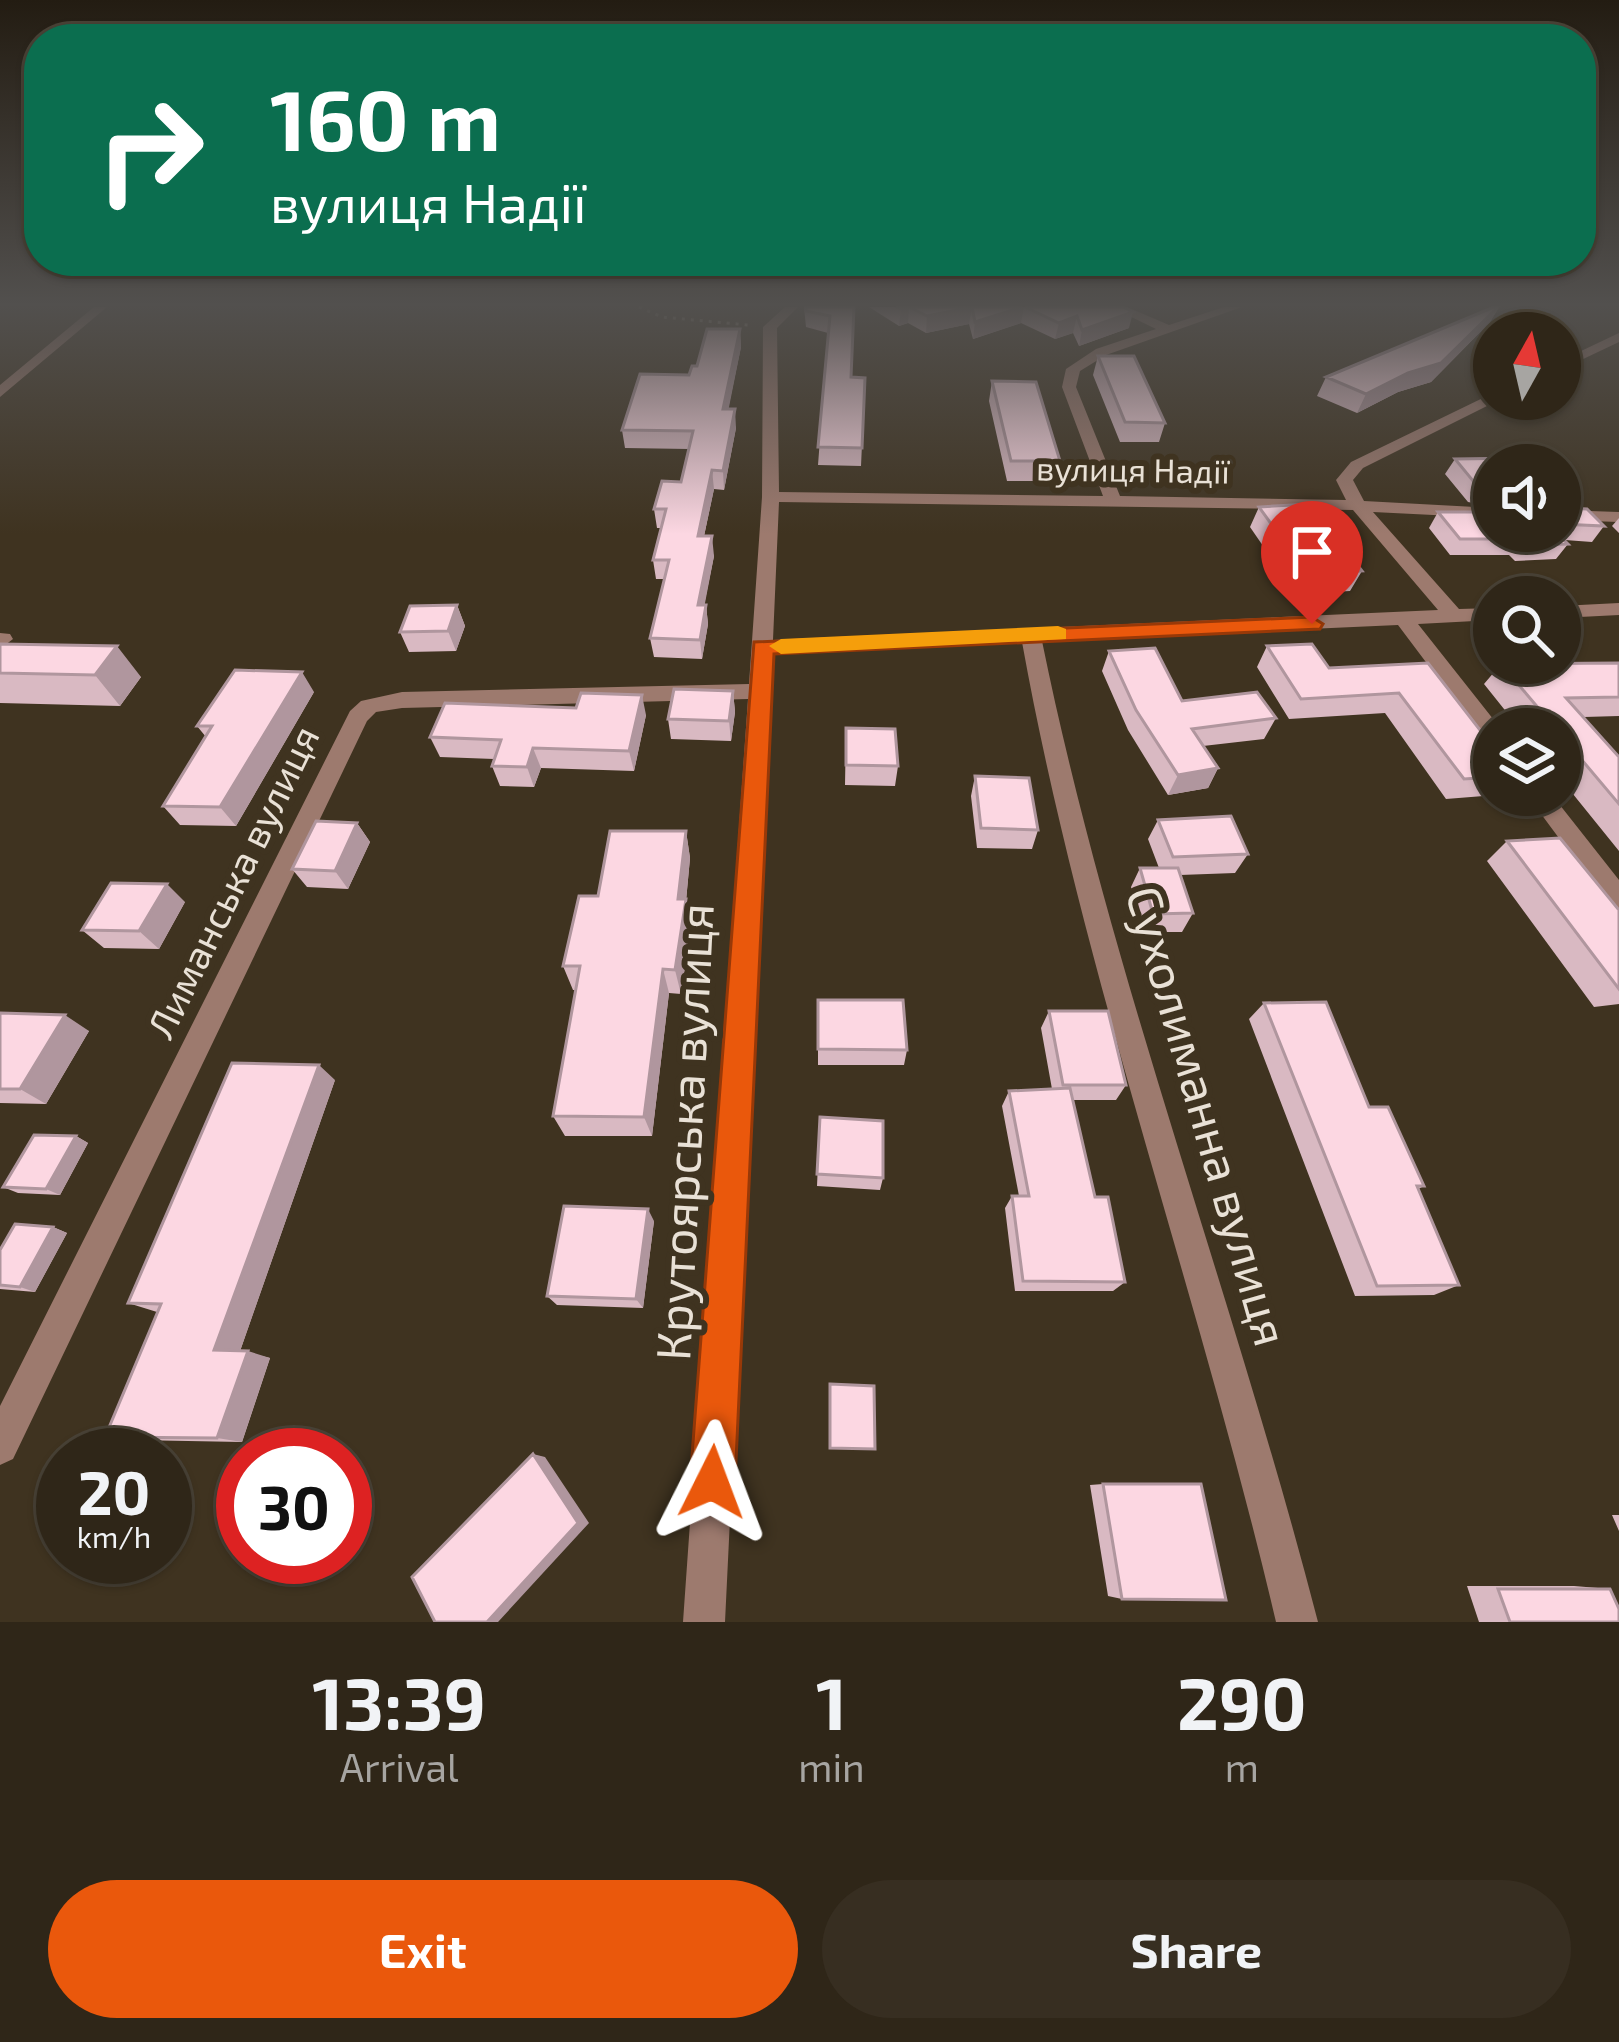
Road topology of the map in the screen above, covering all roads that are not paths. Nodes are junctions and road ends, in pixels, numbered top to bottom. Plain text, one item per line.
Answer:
1 (771, 383) edge
2 (1071, 383) edge
3 (1473, 408) edge
4 (772, 497) junction
5 (1112, 500) junction
6 (1358, 506) junction
7 (1473, 512) edge
8 (1581, 516) edge
9 (1619, 517) edge
10 (1619, 609) edge
11 (1581, 611) edge
12 (1473, 615) edge
13 (1454, 616) junction
14 (1405, 620) junction
15 (1031, 635) junction
16 (763, 647) junction
17 (759, 691) junction
18 (1473, 709) edge
19 (1555, 816) edge
20 (1619, 898) edge
21 (0, 1446) edge
22 (704, 1622) edge
23 (1297, 1622) edge

1 - 4 street, Крутоярська вулиця
2 - 5 street
3 - 6 street
4 - 5 street, вулиця Надії
4 - 16 street, Крутоярська вулиця
5 - 6 street, вулиця Надії
6 - 7 street, вулиця Надії
6 - 13 street
8 - 9 street
10 - 11 street
12 - 13 street
13 - 14 street
14 - 15 street
14 - 18 street
15 - 16 street
15 - 23 street, Сухолиманна вулиця
16 - 17 street, Крутоярська вулиця
17 - 21 street, Лиманська вулиця
17 - 22 street, Крутоярська вулиця
19 - 20 street

